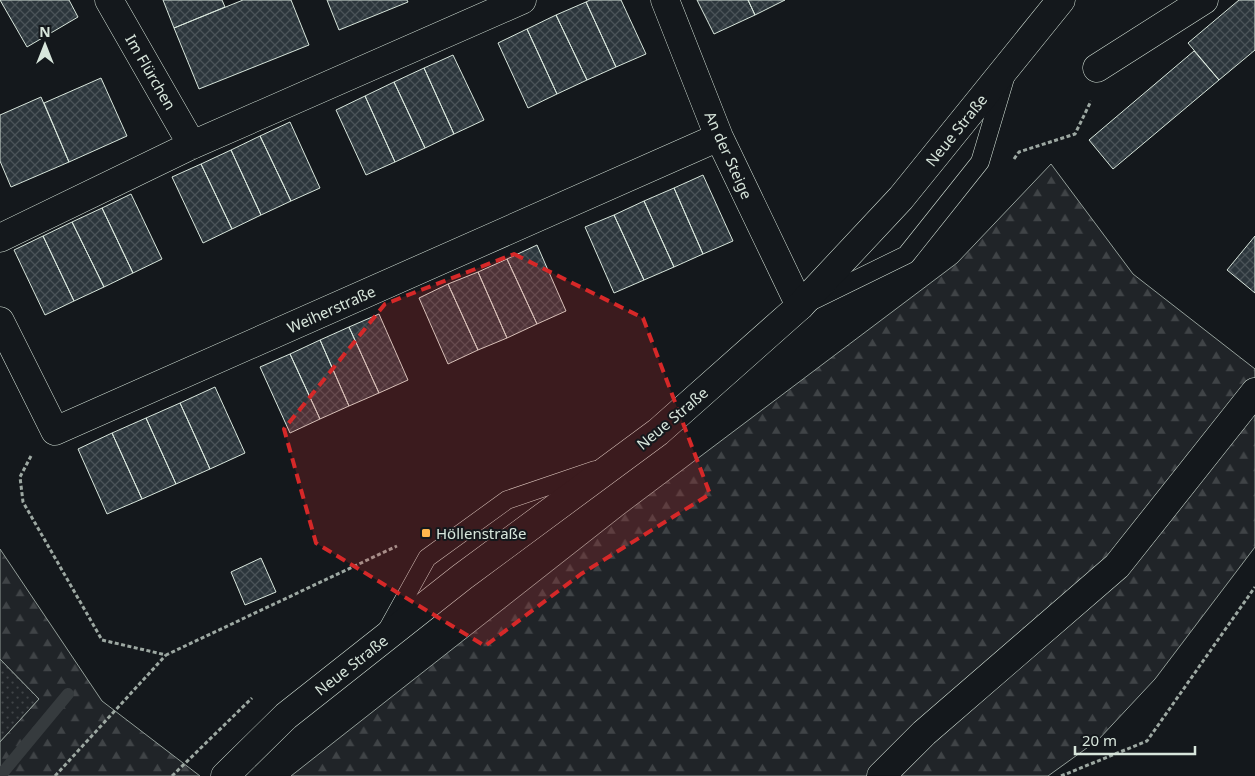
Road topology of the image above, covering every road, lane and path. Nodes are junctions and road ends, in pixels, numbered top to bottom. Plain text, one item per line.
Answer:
1 (109, 0) edge
2 (522, 0) edge
3 (666, 0) edge
4 (1062, 0) edge
5 (1204, 0) edge
6 (1009, 64) junction
7 (1097, 68) joint
8 (719, 137) junction
9 (192, 145) junction
10 (1008, 167) dead end
11 (0, 238) edge
12 (800, 306) junction
13 (0, 321) edge
14 (1255, 392) edge
15 (55, 431) junction
16 (614, 464) junction
17 (399, 546) dead end
18 (1255, 586) edge
19 (379, 643) junction
20 (166, 655) junction
21 (55, 776) edge
22 (225, 776) edge
23 (881, 776) edge
24 (1061, 776) edge

1 - 9 street, Im Flürchen
2 - 9 street
3 - 8 street, An der Steige
4 - 6 street, Neue Straße
5 - 7 street
6 - 12 street, Neue Straße
6 - 12 lane
7 - 10 path
8 - 12 street, An der Steige
8 - 15 street, Weiherstraße
9 - 11 street
12 - 16 street, Neue Straße
13 - 15 street
14 - 23 street
15 - 20 path
16 - 19 street, Neue Straße
16 - 19 lane
17 - 20 path
18 - 24 path
19 - 22 street, Neue Straße
20 - 21 path

